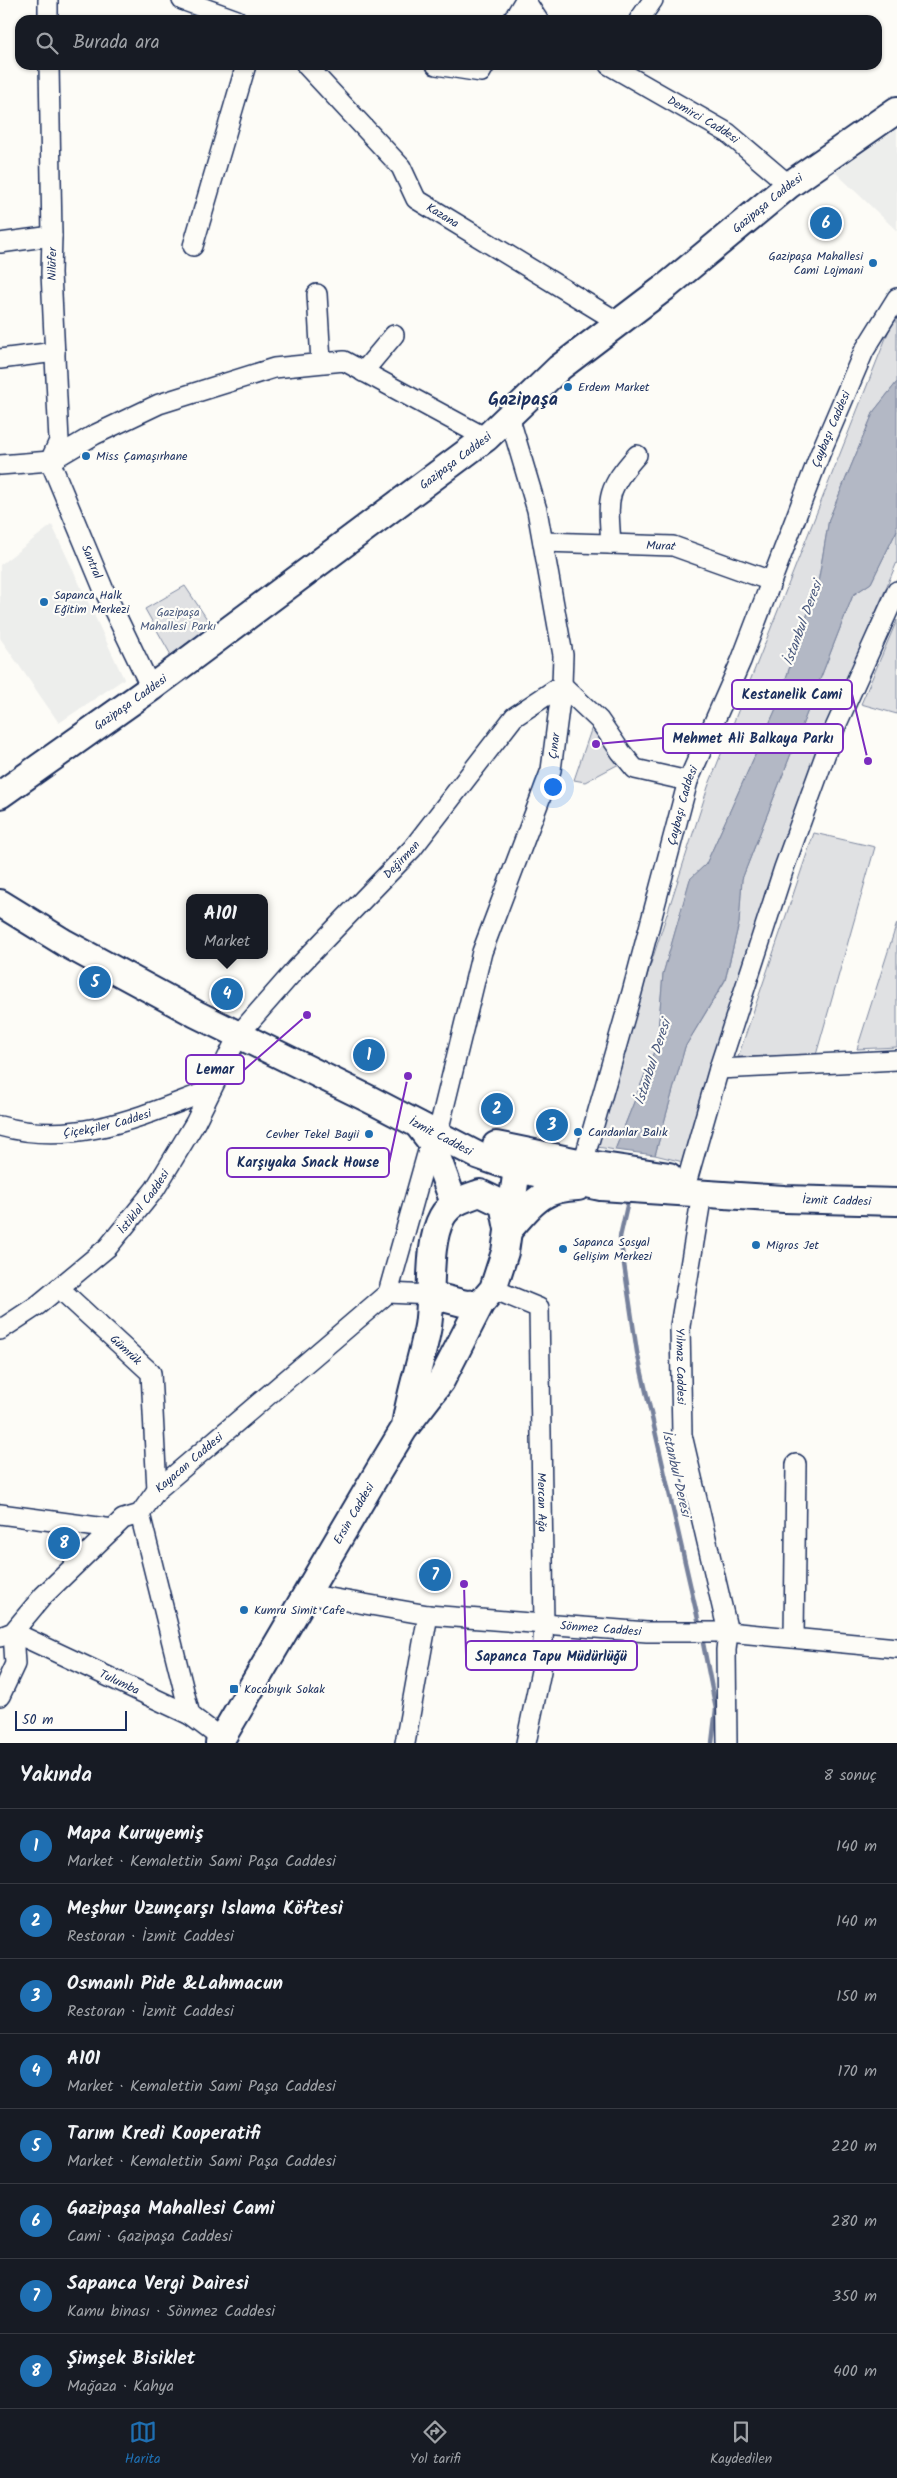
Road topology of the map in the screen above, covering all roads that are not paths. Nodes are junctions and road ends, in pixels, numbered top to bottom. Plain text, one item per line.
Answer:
1 (48, 0) edge
2 (182, 0) edge
3 (525, 0) edge
4 (653, 0) edge
5 (48, 15) edge
6 (223, 15) edge
7 (516, 15) edge
8 (535, 15) edge
9 (642, 15) edge
10 (49, 70) edge
11 (245, 70) edge
12 (311, 70) edge
13 (468, 70) edge
14 (482, 70) edge
15 (618, 70) edge
16 (897, 110) edge
17 (789, 185) junction
18 (52, 236) junction
19 (0, 243) edge
20 (193, 246) dead end
21 (317, 294) dead end
22 (897, 298) edge
23 (618, 322) junction
24 (394, 335) dead end
25 (55, 352) junction
26 (0, 359) edge
27 (321, 362) junction
28 (363, 372) junction
29 (509, 416) junction
30 (486, 438) junction
31 (637, 455) dead end
32 (50, 461) junction
33 (0, 464) edge
34 (543, 542) junction
35 (611, 544) junction
36 (771, 581) junction
37 (897, 590) edge
38 (562, 685) junction
39 (150, 688) junction
40 (688, 781) junction
41 (0, 796) edge
42 (0, 902) edge
43 (239, 1034) junction
44 (897, 1060) edge
45 (719, 1068) junction
46 (211, 1090) junction
47 (0, 1126) edge
48 (429, 1129) junction
49 (497, 1154) junction
50 (596, 1172) junction
51 (897, 1184) edge
52 (680, 1185) junction
53 (897, 1202) edge
54 (454, 1203) junction
55 (508, 1231) junction
56 (59, 1288) junction
57 (388, 1292) junction
58 (431, 1295) junction
59 (487, 1296) junction
60 (0, 1330) edge
61 (404, 1429) junction
62 (796, 1464) dead end
63 (157, 1490) junction
64 (0, 1514) edge
65 (140, 1514) junction
66 (113, 1529) junction
67 (307, 1594) junction
68 (428, 1615) junction
69 (544, 1624) junction
70 (721, 1632) junction
71 (6, 1635) edge
72 (794, 1638) junction
73 (897, 1648) edge
74 (0, 1696) edge
75 (190, 1715) junction
76 (220, 1741) edge
77 (405, 1743) edge
78 (526, 1743) edge
79 (727, 1743) edge

1 - 5 street
2 - 6 street
3 - 7 street
3 - 8 street
4 - 9 street
10 - 18 street, Nilüfer
11 - 20 street
12 - 23 street, Kazana
13 - 14 street
15 - 17 street, Demirci Caddesi
16 - 17 street, Gazipaşa Caddesi
17 - 23 street, Gazipaşa Caddesi
18 - 19 street
18 - 25 street, Nilüfer
21 - 27 street
22 - 36 street, Çaybaşı Caddesi
23 - 29 street, Gazipaşa Caddesi
24 - 28 street
25 - 26 street
25 - 32 street, Nilüfer
27 - 28 street
27 - 32 street
28 - 30 street
29 - 30 street, Gazipaşa Caddesi
29 - 34 street, Çınar
30 - 39 street, Gazipaşa Caddesi
31 - 35 street
32 - 33 street
32 - 39 street, Santral
34 - 35 street, Murat
34 - 38 street, Çınar
35 - 36 street, Murat
36 - 40 street, Çaybaşı Caddesi
37 - 45 street, Yılmaz Caddesi
38 - 40 street
38 - 43 street, Değirmen
38 - 48 street, Çınar
39 - 41 street, Gazipaşa Caddesi
40 - 50 street, Çaybaşı Caddesi
42 - 43 street, İzmit Caddesi
43 - 46 street, İstiklal Caddesi
43 - 48 street, İzmit Caddesi
44 - 45 street
45 - 52 street, Yılmaz Caddesi
46 - 47 street, Çiçekçiler Caddesi
46 - 56 street, İstiklal Caddesi
48 - 49 street, İzmit Caddesi
48 - 54 street
48 - 57 street
49 - 50 street, İzmit Caddesi
49 - 54 street
49 - 55 street
50 - 52 street, İzmit Caddesi
50 - 55 street
51 - 52 street, İzmit Caddesi
52 - 53 street, İzmit Caddesi
52 - 70 street, Yılmaz Caddesi
54 - 55 street
54 - 58 street
55 - 59 street
56 - 60 street, İstiklal Caddesi
56 - 63 street, Gümrük
57 - 58 street
57 - 63 street, Kayacan Caddesi
58 - 59 street
58 - 61 street
59 - 61 street, Ersin Caddesi
59 - 69 street, Mercan Ağa
61 - 67 street, Ersin Caddesi
62 - 72 street
63 - 65 street, Kayacan Caddesi
64 - 66 street
65 - 66 street, Kayacan Caddesi
65 - 75 street
66 - 71 street, Kayacan Caddesi
67 - 68 street, Sönmez Caddesi
67 - 76 street, Ersin Caddesi
68 - 69 street, Sönmez Caddesi
68 - 77 street
69 - 70 street, Sönmez Caddesi
69 - 78 street, Mercan Ağa
70 - 72 street, Sönmez Caddesi
70 - 79 street, Yılmaz Caddesi
71 - 74 street
71 - 75 street, Tulumba
72 - 73 street, Sönmez Caddesi
75 - 76 street, Tulumba

